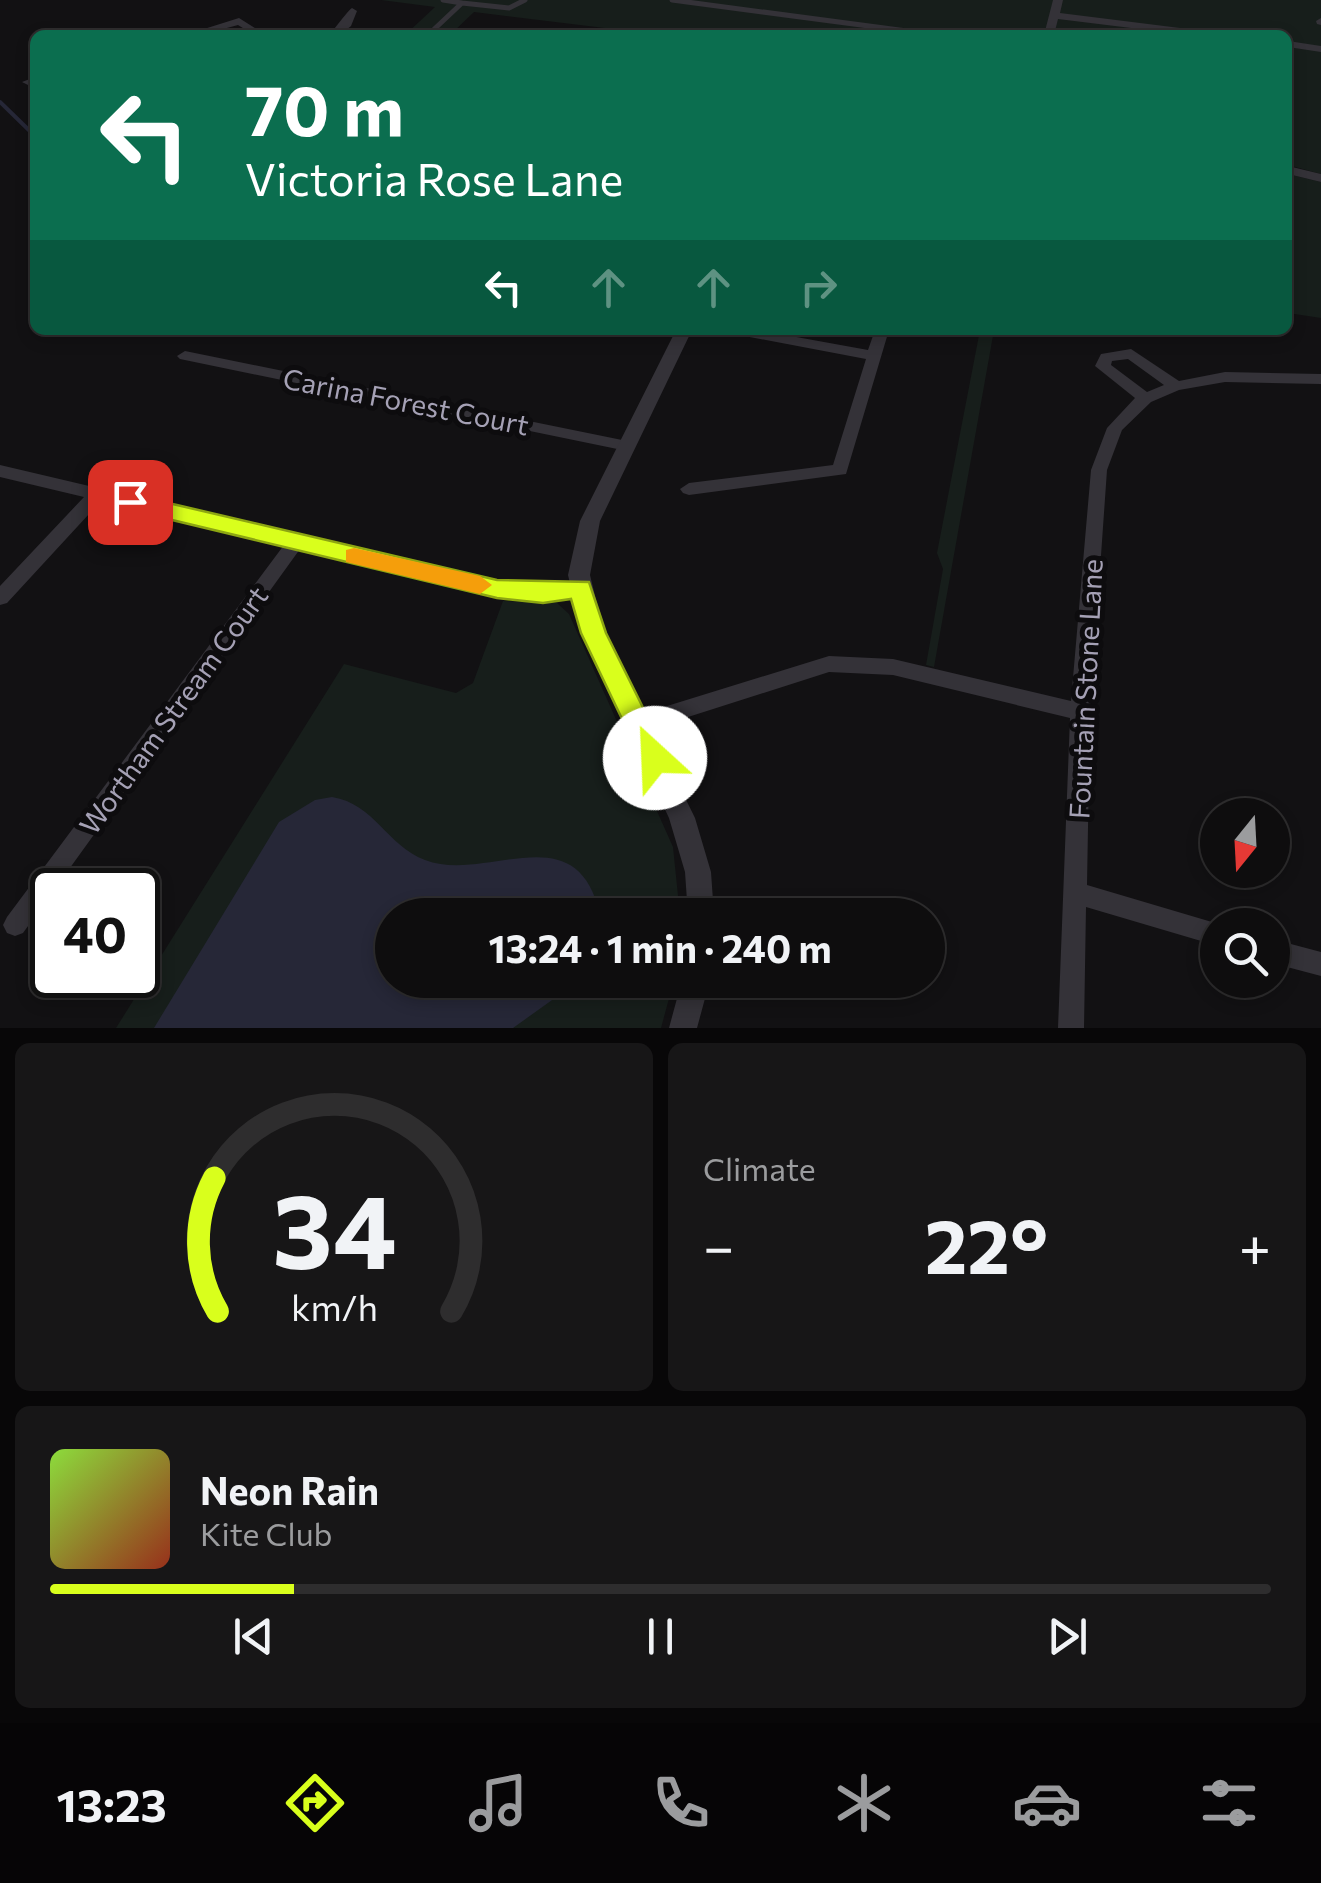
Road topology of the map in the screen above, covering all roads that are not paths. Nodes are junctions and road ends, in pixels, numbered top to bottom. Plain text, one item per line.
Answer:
1 (443, 0) edge
2 (525, 0) edge
3 (672, 0) edge
4 (1058, 0) edge
5 (462, 4) junction
6 (352, 11) dead end
7 (1054, 15) junction
8 (208, 30) edge
9 (254, 30) edge
10 (340, 30) edge
11 (433, 30) edge
12 (900, 30) edge
13 (1050, 30) edge
14 (1172, 30) edge
15 (1292, 45) edge
16 (1321, 49) edge
17 (1292, 171) edge
18 (1321, 178) edge
19 (682, 335) edge
20 (761, 335) edge
21 (880, 335) edge
22 (184, 356) dead end
23 (874, 356) junction
24 (1321, 380) edge
25 (1176, 386) junction
26 (1144, 398) junction
27 (627, 446) junction
28 (0, 471) edge
29 (689, 489) dead end
30 (97, 494) junction
31 (295, 543) junction
32 (580, 588) junction
33 (0, 598) edge
34 (1080, 712) junction
35 (638, 724) junction
36 (1076, 893) junction
37 (700, 898) edge
38 (15, 925) dead end
39 (1200, 930) edge
40 (1290, 956) edge
41 (1321, 964) edge
42 (691, 998) edge
43 (683, 1028) edge
44 (1070, 1028) edge

1 - 5 lane
2 - 5 lane
3 - 12 lane
4 - 7 street
5 - 11 lane
6 - 10 street
7 - 13 street
7 - 14 street
8 - 9 street
15 - 16 street
17 - 18 street
19 - 27 street
20 - 23 street
21 - 23 street
22 - 27 street, Carina Forest Court
23 - 29 street
24 - 25 street, Fountain Stone Lane
25 - 26 street, Fountain Stone Lane
25 - 26 street
26 - 34 street, Fountain Stone Lane
27 - 32 street
28 - 30 street
30 - 31 street
30 - 33 street
31 - 32 street
31 - 38 street, Wortham Stream Court
32 - 35 street
34 - 35 street
34 - 36 street, Fountain Stone Lane
35 - 37 street
36 - 39 street
36 - 44 street, Fountain Stone Lane
40 - 41 street
42 - 43 street

